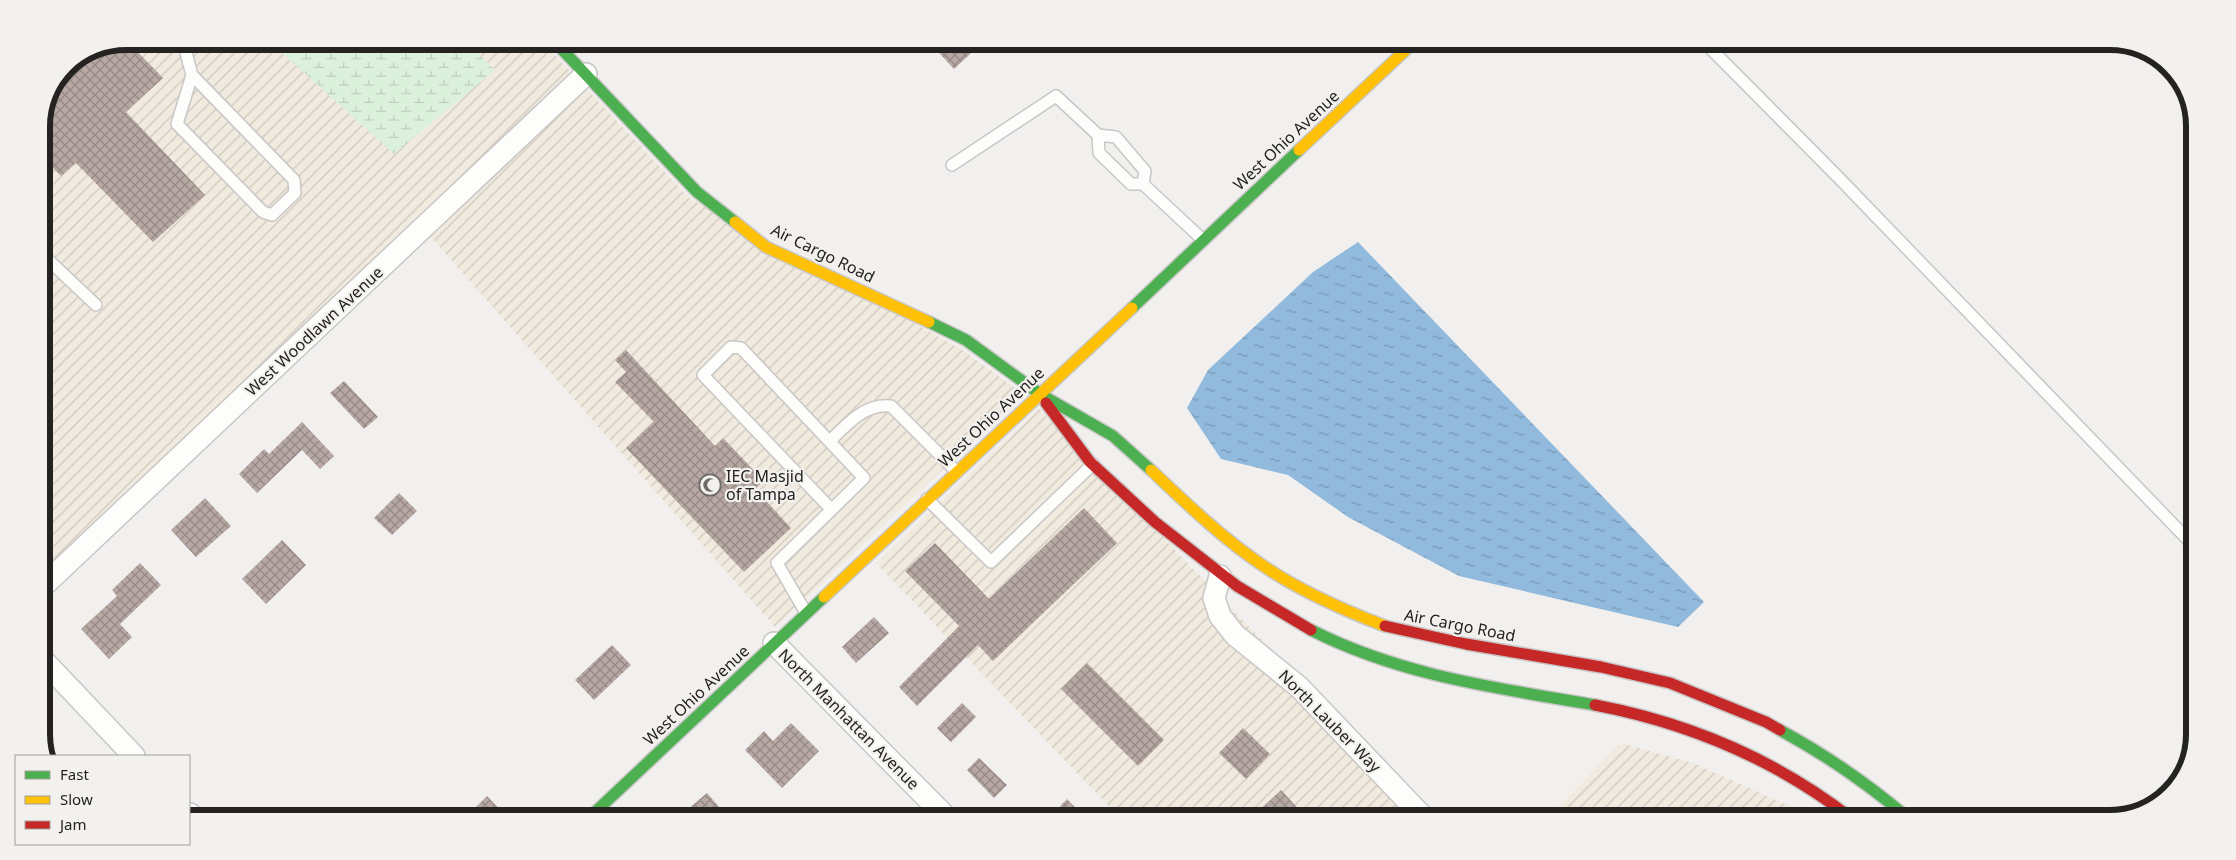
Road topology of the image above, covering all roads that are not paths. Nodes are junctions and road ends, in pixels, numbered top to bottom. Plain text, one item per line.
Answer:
1 (186, 50) edge
2 (563, 50) edge
3 (1406, 50) edge
4 (1712, 50) edge
5 (586, 74) junction
6 (192, 75) junction
7 (1098, 135) junction
8 (952, 165) dead end
9 (1143, 184) junction
10 (1203, 240) junction
11 (50, 262) edge
12 (96, 305) dead end
13 (1040, 394) junction
14 (830, 442) junction
15 (1093, 464) junction
16 (957, 472) junction
17 (927, 499) junction
18 (831, 509) junction
19 (2186, 538) edge
20 (1220, 576) junction
21 (50, 580) edge
22 (806, 614) junction
23 (774, 644) junction
24 (50, 667) edge
25 (133, 755) edge
26 (597, 810) edge
27 (939, 810) edge
28 (1416, 810) edge
29 (1840, 810) edge
30 (1899, 810) edge

1 - 6 lane
2 - 5 street, Air Cargo Road
3 - 10 street, West Ohio Avenue
4 - 19 lane
5 - 13 street, Air Cargo Road
5 - 21 street, West Woodlawn Avenue
6 - 6 lane
7 - 8 lane
7 - 9 lane
7 - 9 lane
9 - 10 lane
10 - 13 street, West Ohio Avenue
11 - 12 lane
13 - 15 street, Air Cargo Road
13 - 16 street, West Ohio Avenue
13 - 30 street, Air Cargo Road
14 - 16 lane
14 - 18 lane
14 - 18 lane
15 - 17 lane
15 - 20 street, Air Cargo Road
16 - 17 street, West Ohio Avenue
17 - 22 street, West Ohio Avenue
18 - 22 lane
20 - 28 street, North Lauber Way
20 - 29 street, Air Cargo Road
22 - 23 street, West Ohio Avenue
23 - 26 street, West Ohio Avenue
23 - 27 street, North Manhattan Avenue
24 - 25 street

